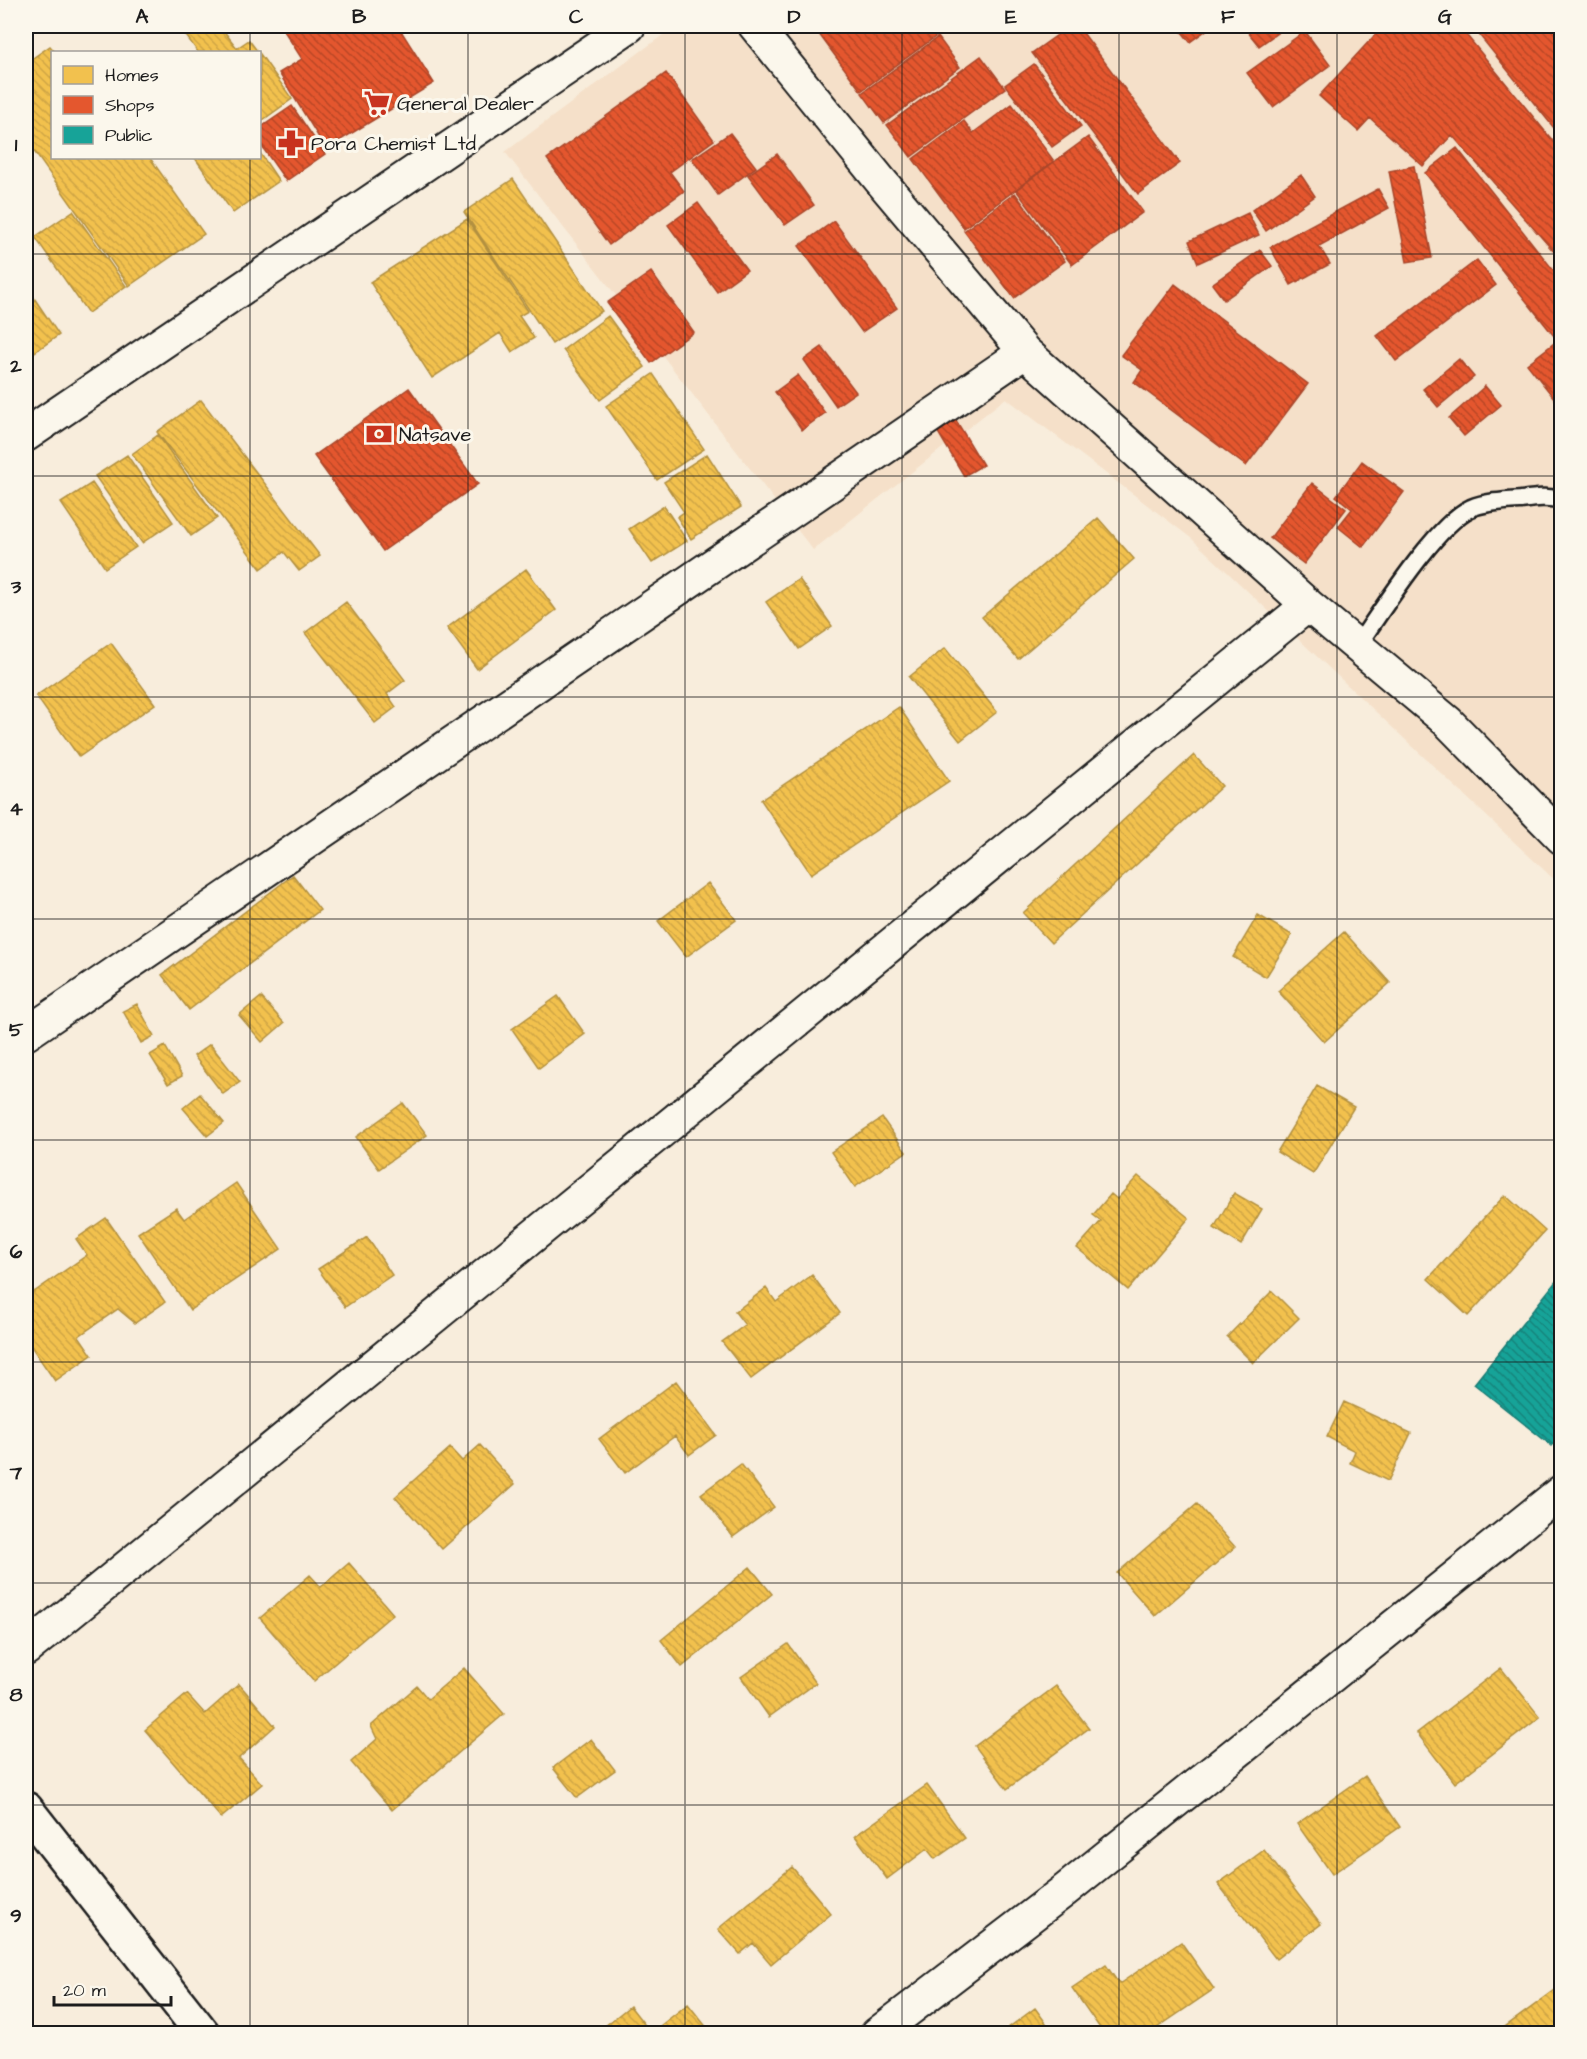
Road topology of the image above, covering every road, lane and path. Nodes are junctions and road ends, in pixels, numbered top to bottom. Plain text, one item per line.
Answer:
1 (629, 26) edge
2 (755, 26) edge
3 (1025, 352) junction
4 (26, 435) edge
5 (1562, 500) edge
6 (1308, 605) junction
7 (1357, 646) junction
8 (1562, 838) edge
9 (26, 1034) edge
10 (1562, 1491) edge
11 (26, 1649) edge
12 (26, 1809) edge
13 (203, 2034) edge
14 (877, 2034) edge

1 - 4 street
2 - 3 street
3 - 6 street
3 - 9 street
5 - 7 lane
6 - 7 street
6 - 11 street
7 - 8 street
10 - 14 street
12 - 13 main road

